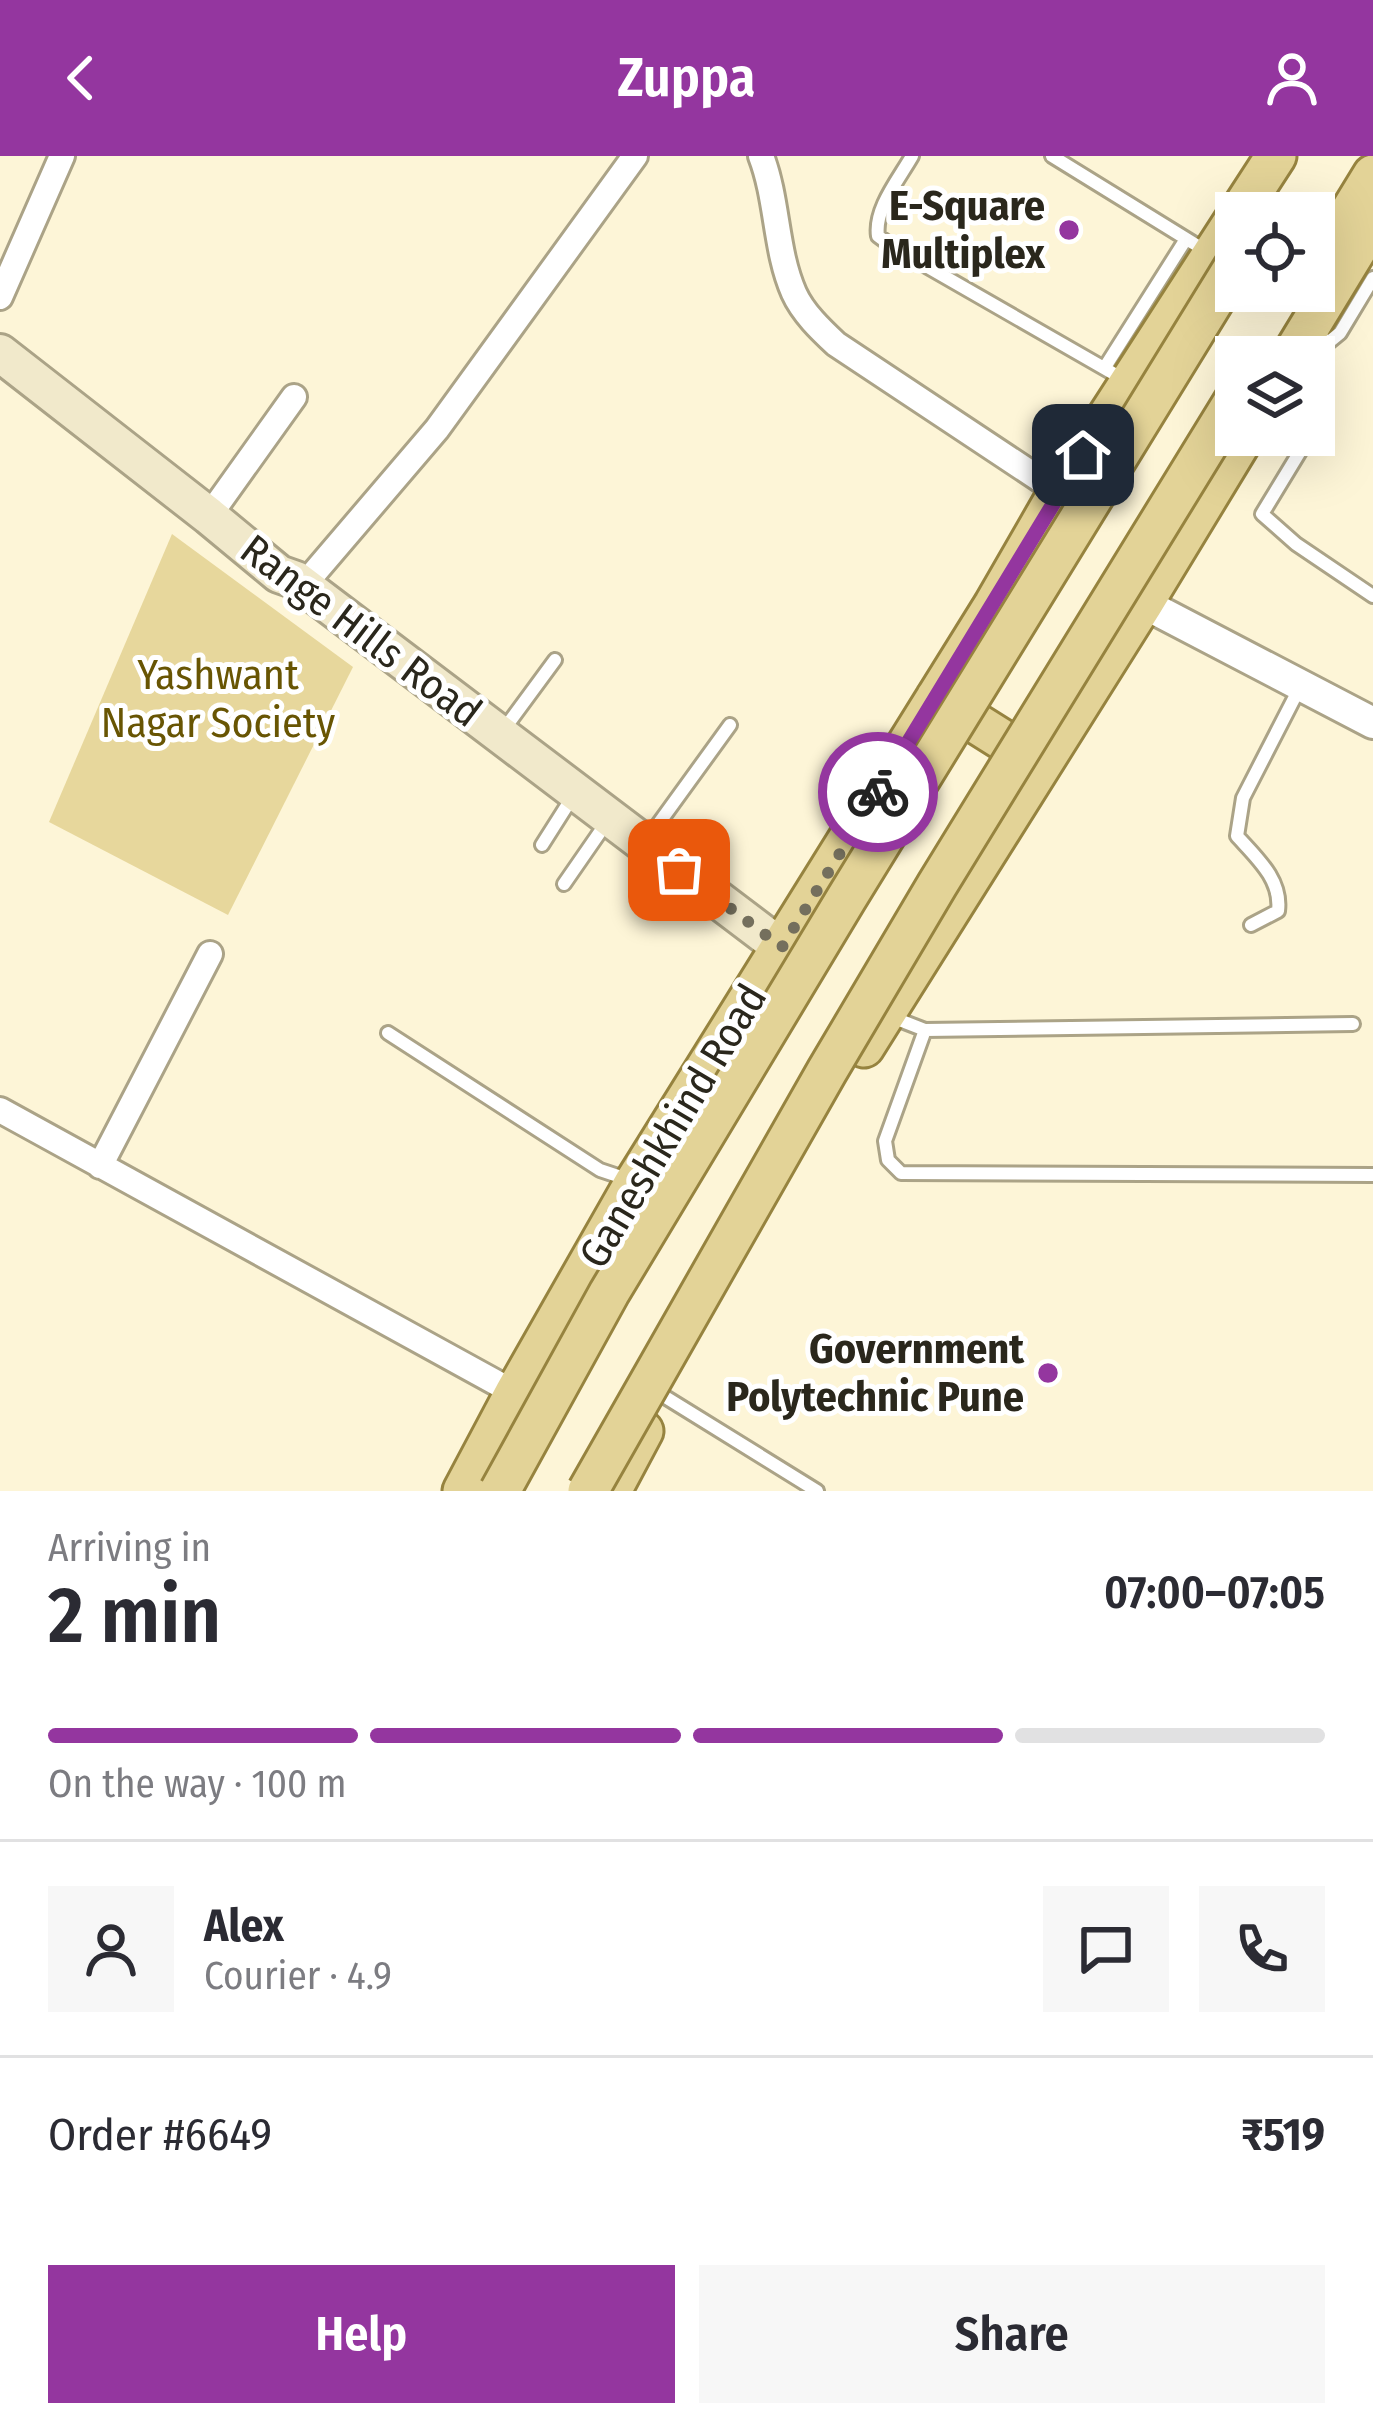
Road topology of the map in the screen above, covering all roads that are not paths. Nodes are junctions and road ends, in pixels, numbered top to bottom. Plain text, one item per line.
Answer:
1 (62, 156) edge
2 (635, 156) edge
3 (761, 156) edge
4 (912, 156) edge
5 (1052, 156) edge
6 (1276, 156) edge
7 (1304, 156) edge
8 (1373, 175) edge
9 (1253, 192) edge
10 (1281, 192) edge
11 (1371, 229) edge
12 (1335, 237) edge
13 (1212, 253) edge
14 (1373, 278) edge
15 (0, 298) edge
16 (0, 329) edge
17 (1305, 336) edge
18 (1335, 337) edge
19 (0, 353) edge
20 (1117, 375) junction
21 (294, 397) dead end
22 (1215, 432) edge
23 (1232, 456) edge
24 (1297, 456) edge
25 (1059, 492) junction
26 (214, 508) junction
27 (299, 583) junction
28 (1373, 596) edge
29 (1143, 603) junction
30 (555, 660) dead end
31 (1301, 686) junction
32 (936, 698) junction
33 (1373, 723) edge
34 (730, 725) dead end
35 (500, 735) junction
36 (1041, 764) junction
37 (575, 792) junction
38 (610, 818) junction
39 (644, 844) junction
40 (542, 845) dead end
41 (565, 884) dead end
42 (1251, 925) dead end
43 (782, 947) junction
44 (210, 954) dead end
45 (883, 1014) junction
46 (1353, 1024) dead end
47 (925, 1030) junction
48 (388, 1033) dead end
49 (0, 1110) edge
50 (100, 1166) junction
51 (1373, 1175) edge
52 (635, 1182) junction
53 (515, 1393) junction
54 (662, 1394) junction
55 (463, 1491) edge
56 (500, 1491) edge
57 (589, 1491) edge
58 (611, 1491) edge
59 (817, 1491) edge

1 - 15 street
2 - 27 street
3 - 25 street
4 - 20 lane
5 - 13 lane
6 - 9 main road, Ganeshkhind Road
7 - 10 main road
8 - 12 main road
11 - 17 main road
13 - 20 main road, Ganeshkhind Road
13 - 56 main road, bridge
14 - 18 lane
16 - 26 main road
19 - 26 main road, Range Hills Road
20 - 25 main road, Ganeshkhind Road
21 - 26 street
22 - 57 main road, bridge
23 - 29 main road
24 - 28 lane
25 - 32 main road, Ganeshkhind Road
26 - 27 main road, Range Hills Road
27 - 35 main road, Range Hills Road
29 - 31 street
29 - 36 main road
30 - 35 lane
31 - 33 street
31 - 42 lane
32 - 36 main road
32 - 43 main road, Ganeshkhind Road
34 - 39 lane
35 - 37 main road, Range Hills Road
36 - 45 main road
37 - 38 main road, Range Hills Road
37 - 40 lane
38 - 39 main road, Range Hills Road
38 - 41 lane
39 - 43 main road, Range Hills Road
43 - 52 main road, Ganeshkhind Road
44 - 50 street
45 - 47 lane
45 - 54 main road
46 - 47 lane
47 - 51 lane
48 - 52 lane
49 - 50 street
50 - 53 street
52 - 53 main road, Ganeshkhind Road
53 - 55 main road, Ganeshkhind Road
54 - 58 main road
54 - 59 lane

